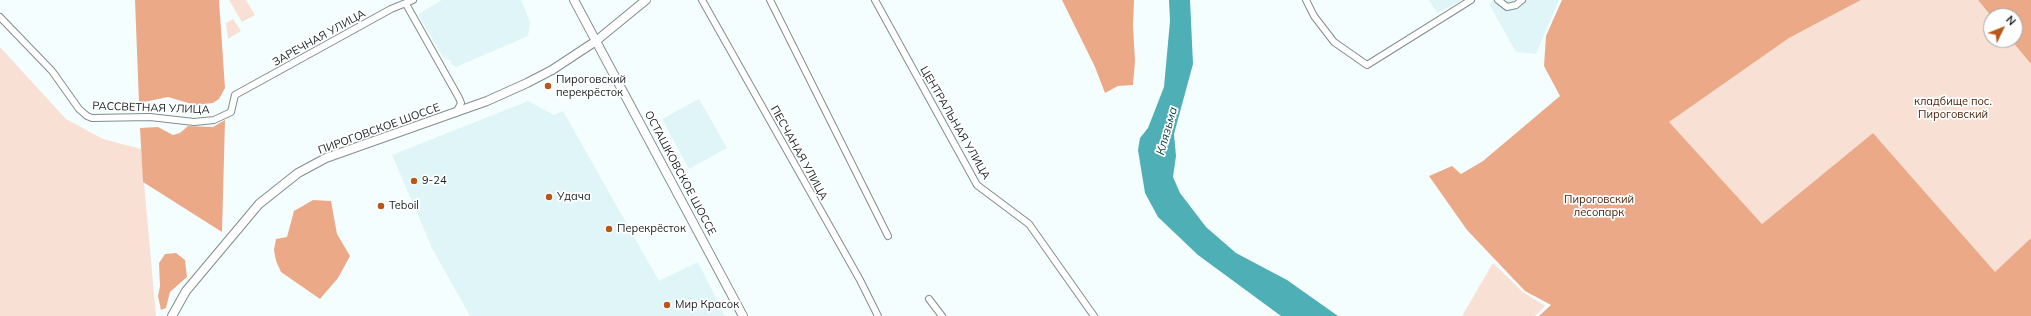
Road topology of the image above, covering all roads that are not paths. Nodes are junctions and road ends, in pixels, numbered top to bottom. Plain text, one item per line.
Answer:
1 (413, 0) edge
2 (574, 0) edge
3 (646, 0) edge
4 (702, 0) edge
5 (770, 0) edge
6 (875, 0) edge
7 (1306, 0) edge
8 (1471, 0) edge
9 (1498, 0) edge
10 (1522, 0) edge
11 (406, 4) junction
12 (0, 17) edge
13 (596, 41) junction
14 (235, 95) joint
15 (459, 98) junction
16 (472, 107) junction
17 (456, 113) junction
18 (888, 236) dead end
19 (929, 299) dead end
20 (172, 316) edge
21 (743, 316) edge
22 (878, 316) edge
23 (942, 316) edge
24 (1094, 316) edge

1 - 11 street, ЗАРЕЧНАЯ УЛИЦА
2 - 13 main road, ОСТАШКОВСКОЕ ШОССЕ
3 - 13 main road, ПИРОГОВСКОЕ ШОССЕ
4 - 22 street, ПЕСЧАНАЯ УЛИЦА
5 - 18 street
6 - 24 street, ЦЕНТРАЛЬНАЯ УЛИЦА
7 - 8 street
9 - 10 street
11 - 14 street, ЗАРЕЧНАЯ УЛИЦА
11 - 15 street
12 - 14 street, РАССВЕТНАЯ УЛИЦА
13 - 16 main road, ПИРОГОВСКОЕ ШОССЕ
13 - 21 main road, ОСТАШКОВСКОЕ ШОССЕ
15 - 16 street
15 - 17 street
16 - 17 main road, ПИРОГОВСКОЕ ШОССЕ
17 - 20 main road, ПИРОГОВСКОЕ ШОССЕ
19 - 23 street

